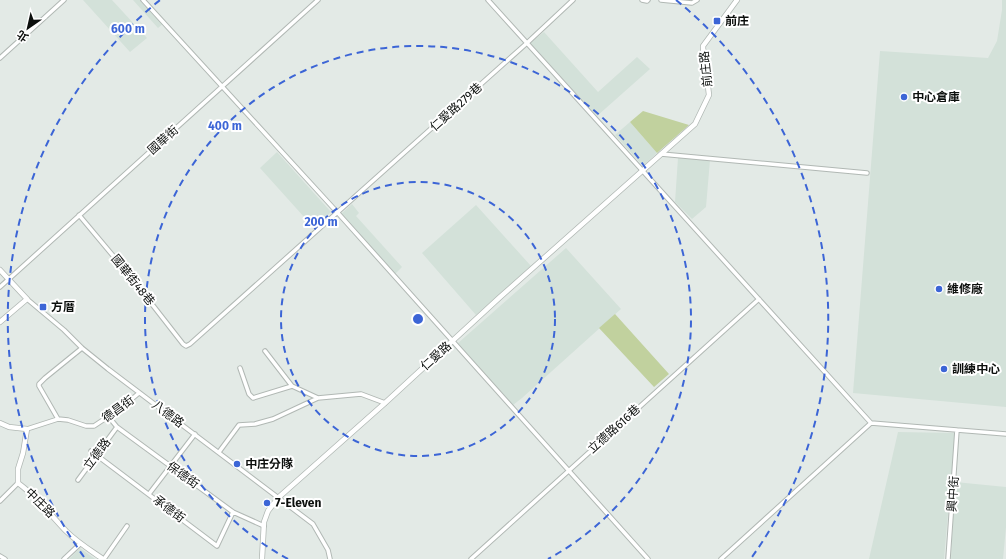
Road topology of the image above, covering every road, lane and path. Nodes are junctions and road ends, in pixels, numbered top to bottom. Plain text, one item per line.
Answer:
1 (64, 0) edge
2 (143, 0) edge
3 (318, 0) edge
4 (488, 0) edge
5 (573, 0) edge
6 (642, 0) edge
7 (648, 0) edge
8 (661, 0) edge
9 (697, 0) edge
10 (737, 0) edge
11 (526, 43) junction
12 (0, 58) edge
13 (222, 88) junction
14 (661, 154) junction
15 (643, 171) junction
16 (867, 173) dead end
17 (337, 212) junction
18 (79, 215) junction
19 (0, 270) edge
20 (8, 279) junction
21 (0, 287) edge
22 (27, 299) junction
23 (758, 299) junction
24 (0, 322) edge
25 (453, 341) junction
26 (186, 346) joint
27 (82, 348) junction
28 (265, 351) dead end
29 (240, 368) dead end
30 (292, 386) junction
31 (139, 393) junction
32 (318, 398) junction
33 (385, 403) junction
34 (108, 416) junction
35 (58, 419) junction
36 (0, 423) edge
37 (871, 423) junction
38 (117, 427) junction
39 (28, 429) junction
40 (957, 430) junction
41 (194, 434) junction
42 (1006, 434) edge
43 (91, 451) dead end
44 (219, 452) junction
45 (96, 455) junction
46 (170, 466) junction
47 (568, 470) junction
48 (78, 480) dead end
49 (18, 483) junction
50 (149, 494) junction
51 (279, 497) junction
52 (0, 501) edge
53 (233, 512) junction
54 (127, 526) dead end
55 (264, 526) junction
56 (80, 544) junction
57 (0, 556) edge
58 (5, 559) edge
59 (64, 559) edge
60 (104, 559) edge
61 (262, 559) edge
62 (330, 559) edge
63 (471, 559) edge
64 (648, 559) edge
65 (721, 559) edge
66 (948, 559) edge

1 - 12 street
2 - 13 street
3 - 13 street, 國華街
4 - 11 street
5 - 11 street, 仁愛路279巷
6 - 7 street
8 - 9 street
10 - 14 street, 前庄路
11 - 15 street
11 - 17 street, 仁愛路279巷
13 - 17 street
13 - 18 street, 國華街
14 - 15 street, 前庄路
14 - 16 street
15 - 23 street
15 - 25 street, 仁愛路
17 - 25 street
17 - 26 street, 仁愛路279巷
18 - 20 street, 國華街
18 - 26 street, 國華街48巷
19 - 20 street, 八德路
20 - 21 street, 國華街
20 - 22 street, 八德路
22 - 24 street
22 - 27 street, 八德路
23 - 37 street
23 - 47 street, 立德路616巷
25 - 33 street, 仁愛路
25 - 47 street
27 - 31 street, 八德路
27 - 35 street
28 - 30 street
29 - 30 street
30 - 32 street
31 - 34 street, 德昌街
31 - 41 street, 八德路
32 - 33 street
32 - 44 street
33 - 51 street, 仁愛路
34 - 35 street, 德昌街
34 - 38 street, 保德街
35 - 39 street
36 - 39 street
37 - 40 street
37 - 65 street
38 - 45 street, 立德路
38 - 46 street, 保德街
39 - 49 street, 中庄路
40 - 42 street
40 - 66 street, 興中街
41 - 44 street, 八德路
41 - 46 street
43 - 45 street, 承德街
44 - 51 street, 八德路
45 - 48 street, 立德路
45 - 50 street, 承德街
46 - 50 street
46 - 53 street, 保德街
47 - 63 street, 立德路616巷
47 - 64 street
49 - 52 street
49 - 56 street, 中庄路
50 - 53 street, 承德街
51 - 55 street, 仁愛路
51 - 62 street, 八德路
53 - 55 street, 保德街
54 - 60 street
55 - 61 street, 仁愛路
56 - 59 street
56 - 60 street, 中庄路
57 - 58 street

